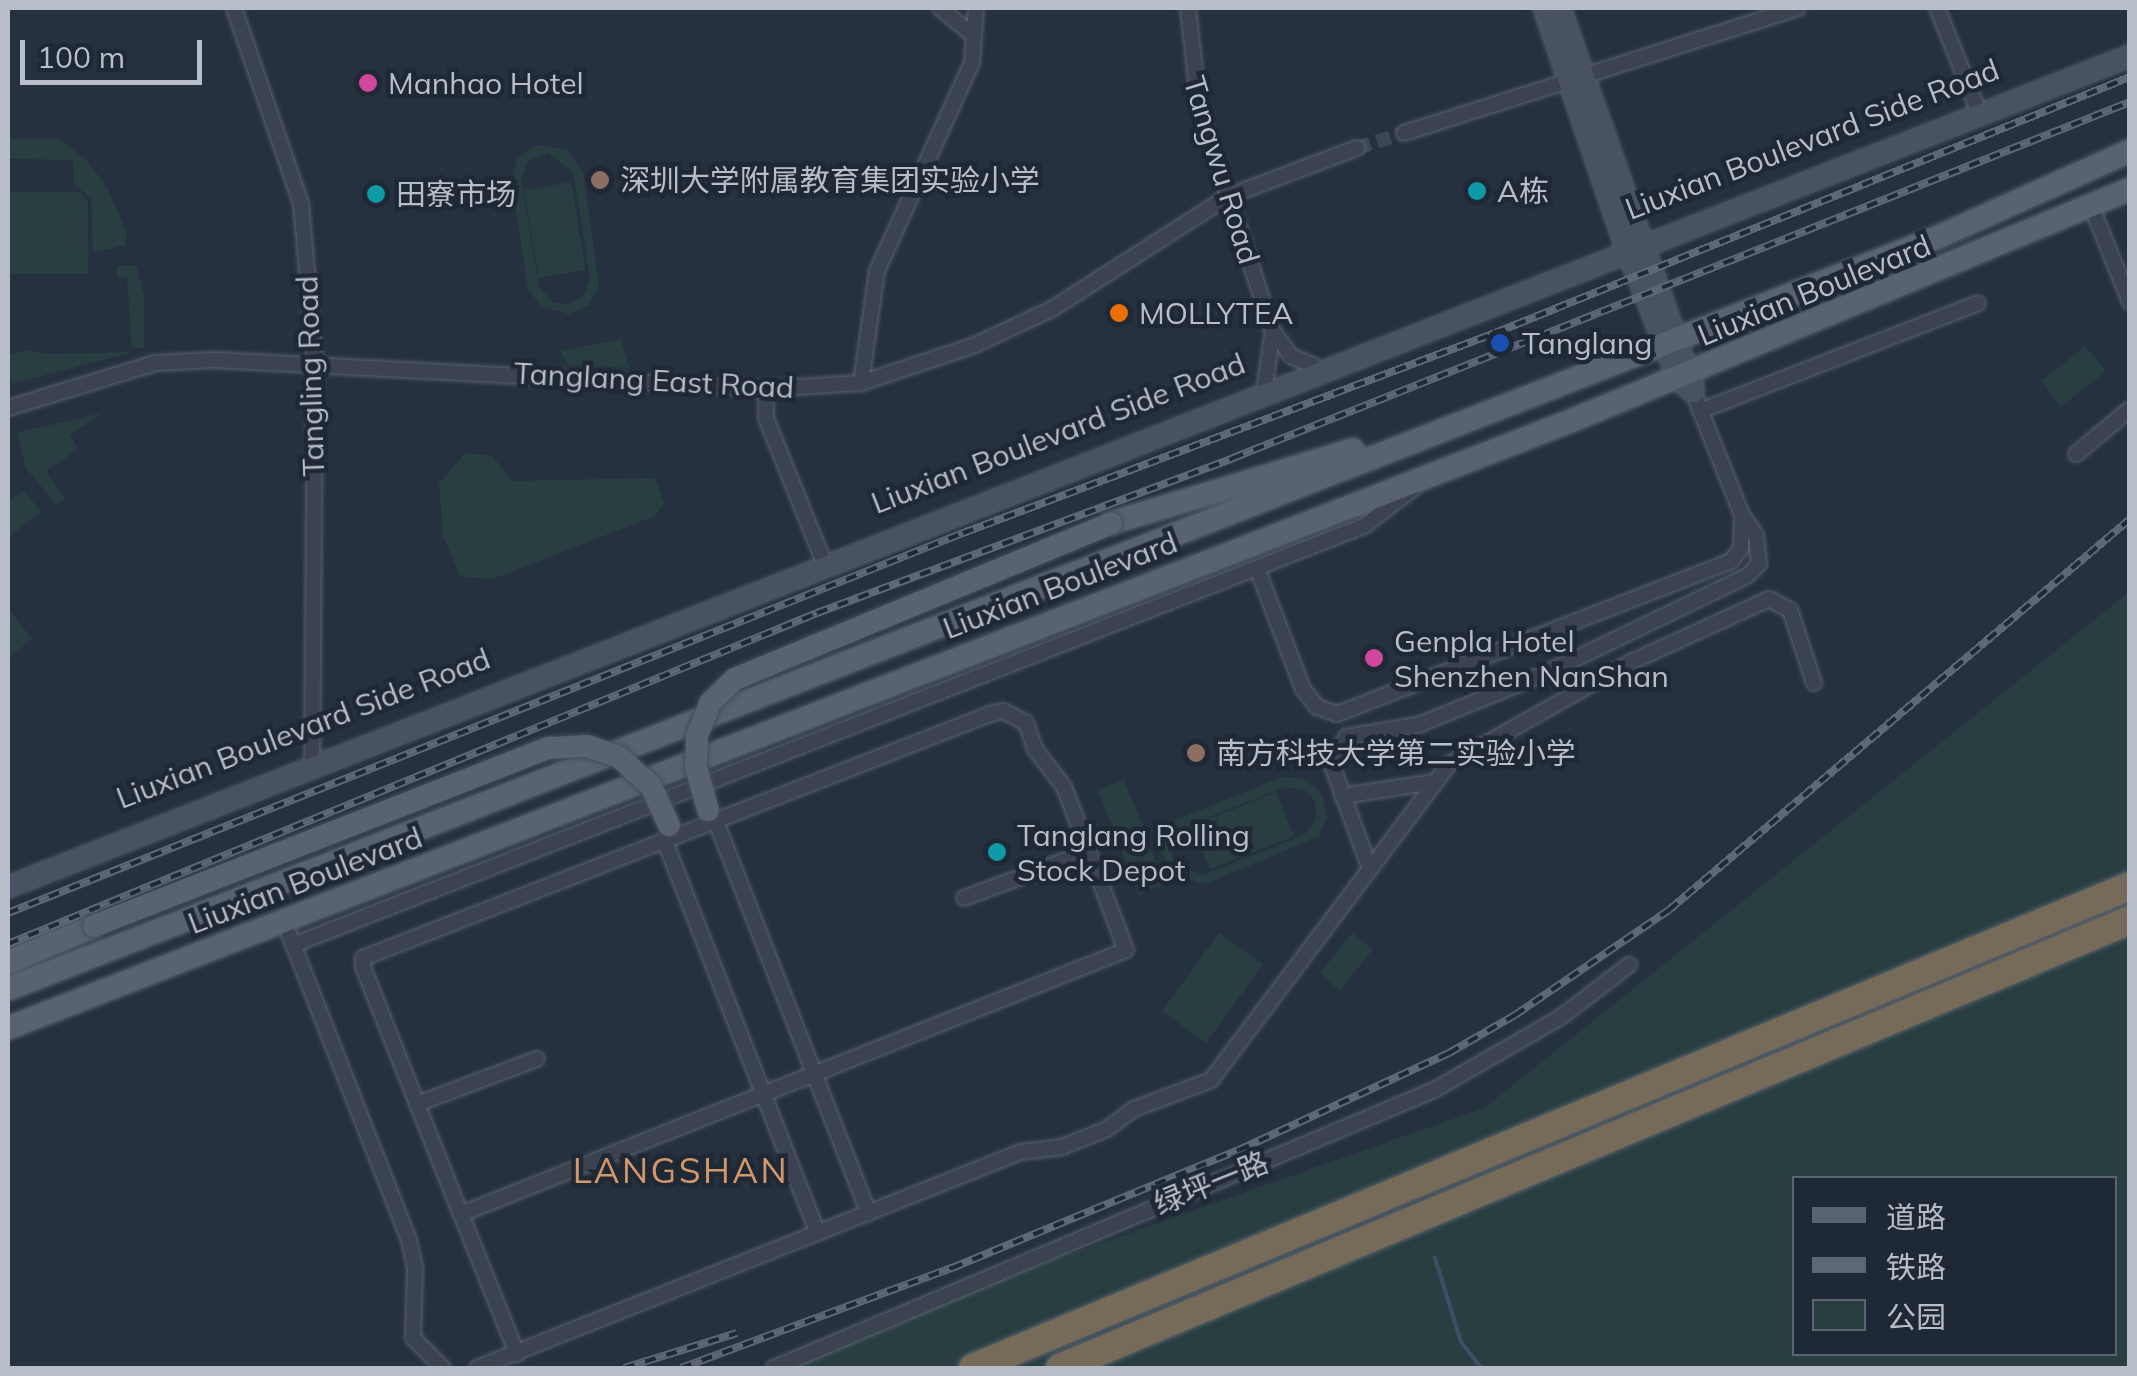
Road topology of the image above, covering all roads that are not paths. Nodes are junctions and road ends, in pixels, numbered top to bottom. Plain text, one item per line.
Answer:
1 (234, 8) edge
2 (940, 8) edge
3 (976, 8) edge
4 (1188, 8) edge
5 (1544, 8) edge
6 (1560, 8) edge
7 (1798, 8) edge
8 (1937, 8) edge
9 (974, 36) junction
10 (2130, 46) edge
11 (2130, 56) edge
12 (1576, 78) junction
13 (1978, 111) junction
14 (1404, 133) tunnel mouth
15 (1357, 148) tunnel mouth
16 (2130, 151) edge
17 (2130, 189) edge
18 (1228, 196) junction
19 (2092, 208) junction
20 (1634, 245) junction
21 (2130, 302) edge
22 (1978, 303) dead end
23 (1272, 330) junction
24 (1672, 340) junction
25 (315, 362) junction
26 (1314, 366) junction
27 (861, 383) junction
28 (1265, 385) junction
29 (1691, 388) junction
30 (766, 390) junction
31 (8, 408) edge
32 (2130, 409) edge
33 (1482, 414) junction
34 (2076, 454) dead end
35 (1431, 474) junction
36 (1742, 515) junction
37 (824, 562) junction
38 (1257, 568) junction
39 (1814, 683) dead end
40 (312, 756) junction
41 (1435, 782) junction
42 (1342, 796) junction
43 (712, 817) junction
44 (669, 833) junction
45 (1088, 852) junction
46 (1370, 869) junction
47 (8, 876) edge
48 (2130, 886) edge
49 (8, 888) edge
50 (964, 898) dead end
51 (284, 920) junction
52 (2130, 920) edge
53 (293, 945) junction
54 (8, 962) edge
55 (1629, 965) dead end
56 (8, 989) edge
57 (8, 1028) edge
58 (537, 1059) dead end
59 (815, 1073) junction
60 (763, 1094) junction
61 (418, 1104) junction
62 (869, 1213) junction
63 (460, 1214) junction
64 (818, 1234) junction
65 (518, 1354) junction
66 (443, 1368) edge
67 (477, 1368) edge
68 (774, 1368) edge
69 (973, 1368) edge
70 (1060, 1368) edge

1 - 25 street, Tangling Road
2 - 9 street
3 - 9 street
4 - 18 street, Tangwu Road
5 - 12 main road
6 - 12 main road
7 - 12 street
8 - 13 street
9 - 27 street
10 - 13 main road, Liuxian Boulevard Side Road
11 - 13 main road, Liuxian Boulevard Side Road
12 - 14 street
12 - 20 main road
13 - 20 main road, Liuxian Boulevard Side Road
15 - 18 street, Tanglang East Road
16 - 24 main road, Liuxian Boulevard
17 - 19 main road, Liuxian Boulevard
18 - 23 street, Tangwu Road
18 - 27 street, Tanglang East Road
19 - 21 street
19 - 29 main road, Liuxian Boulevard
20 - 24 main road
20 - 26 main road, Liuxian Boulevard Side Road
20 - 37 main road
22 - 29 street
23 - 26 street, Tangwu Road
23 - 28 street, Tangwu Road
24 - 29 main road
24 - 33 main road, Liuxian Boulevard
25 - 30 street, Tanglang East Road
25 - 31 street, Tanglang East Road
25 - 40 street, Tangling Road
26 - 28 main road, Liuxian Boulevard Side Road
27 - 30 street, Tanglang East Road
28 - 37 main road, Liuxian Boulevard Side Road
29 - 35 main road, Liuxian Boulevard
29 - 36 street
30 - 37 street
32 - 34 street
33 - 43 main road, bridge
33 - 56 main road, Liuxian Boulevard
35 - 38 street
35 - 51 main road, Liuxian Boulevard
36 - 38 street
36 - 42 street
37 - 40 main road, Liuxian Boulevard Side Road
37 - 49 main road
38 - 53 street
39 - 41 street
40 - 47 main road, Liuxian Boulevard Side Road
41 - 42 street
41 - 46 street
42 - 46 street
43 - 44 street
43 - 45 street
43 - 59 street
44 - 54 main road, bridge
44 - 60 street
44 - 61 street
45 - 50 street
45 - 59 street
46 - 62 street
48 - 69 highway
51 - 53 street
51 - 57 main road, Liuxian Boulevard
52 - 70 highway
53 - 66 street
55 - 68 street, 绿坪一路
58 - 61 street
59 - 60 street
59 - 62 street
60 - 63 street
60 - 64 street
61 - 63 street
62 - 64 street
63 - 65 street
64 - 65 street
65 - 67 street

